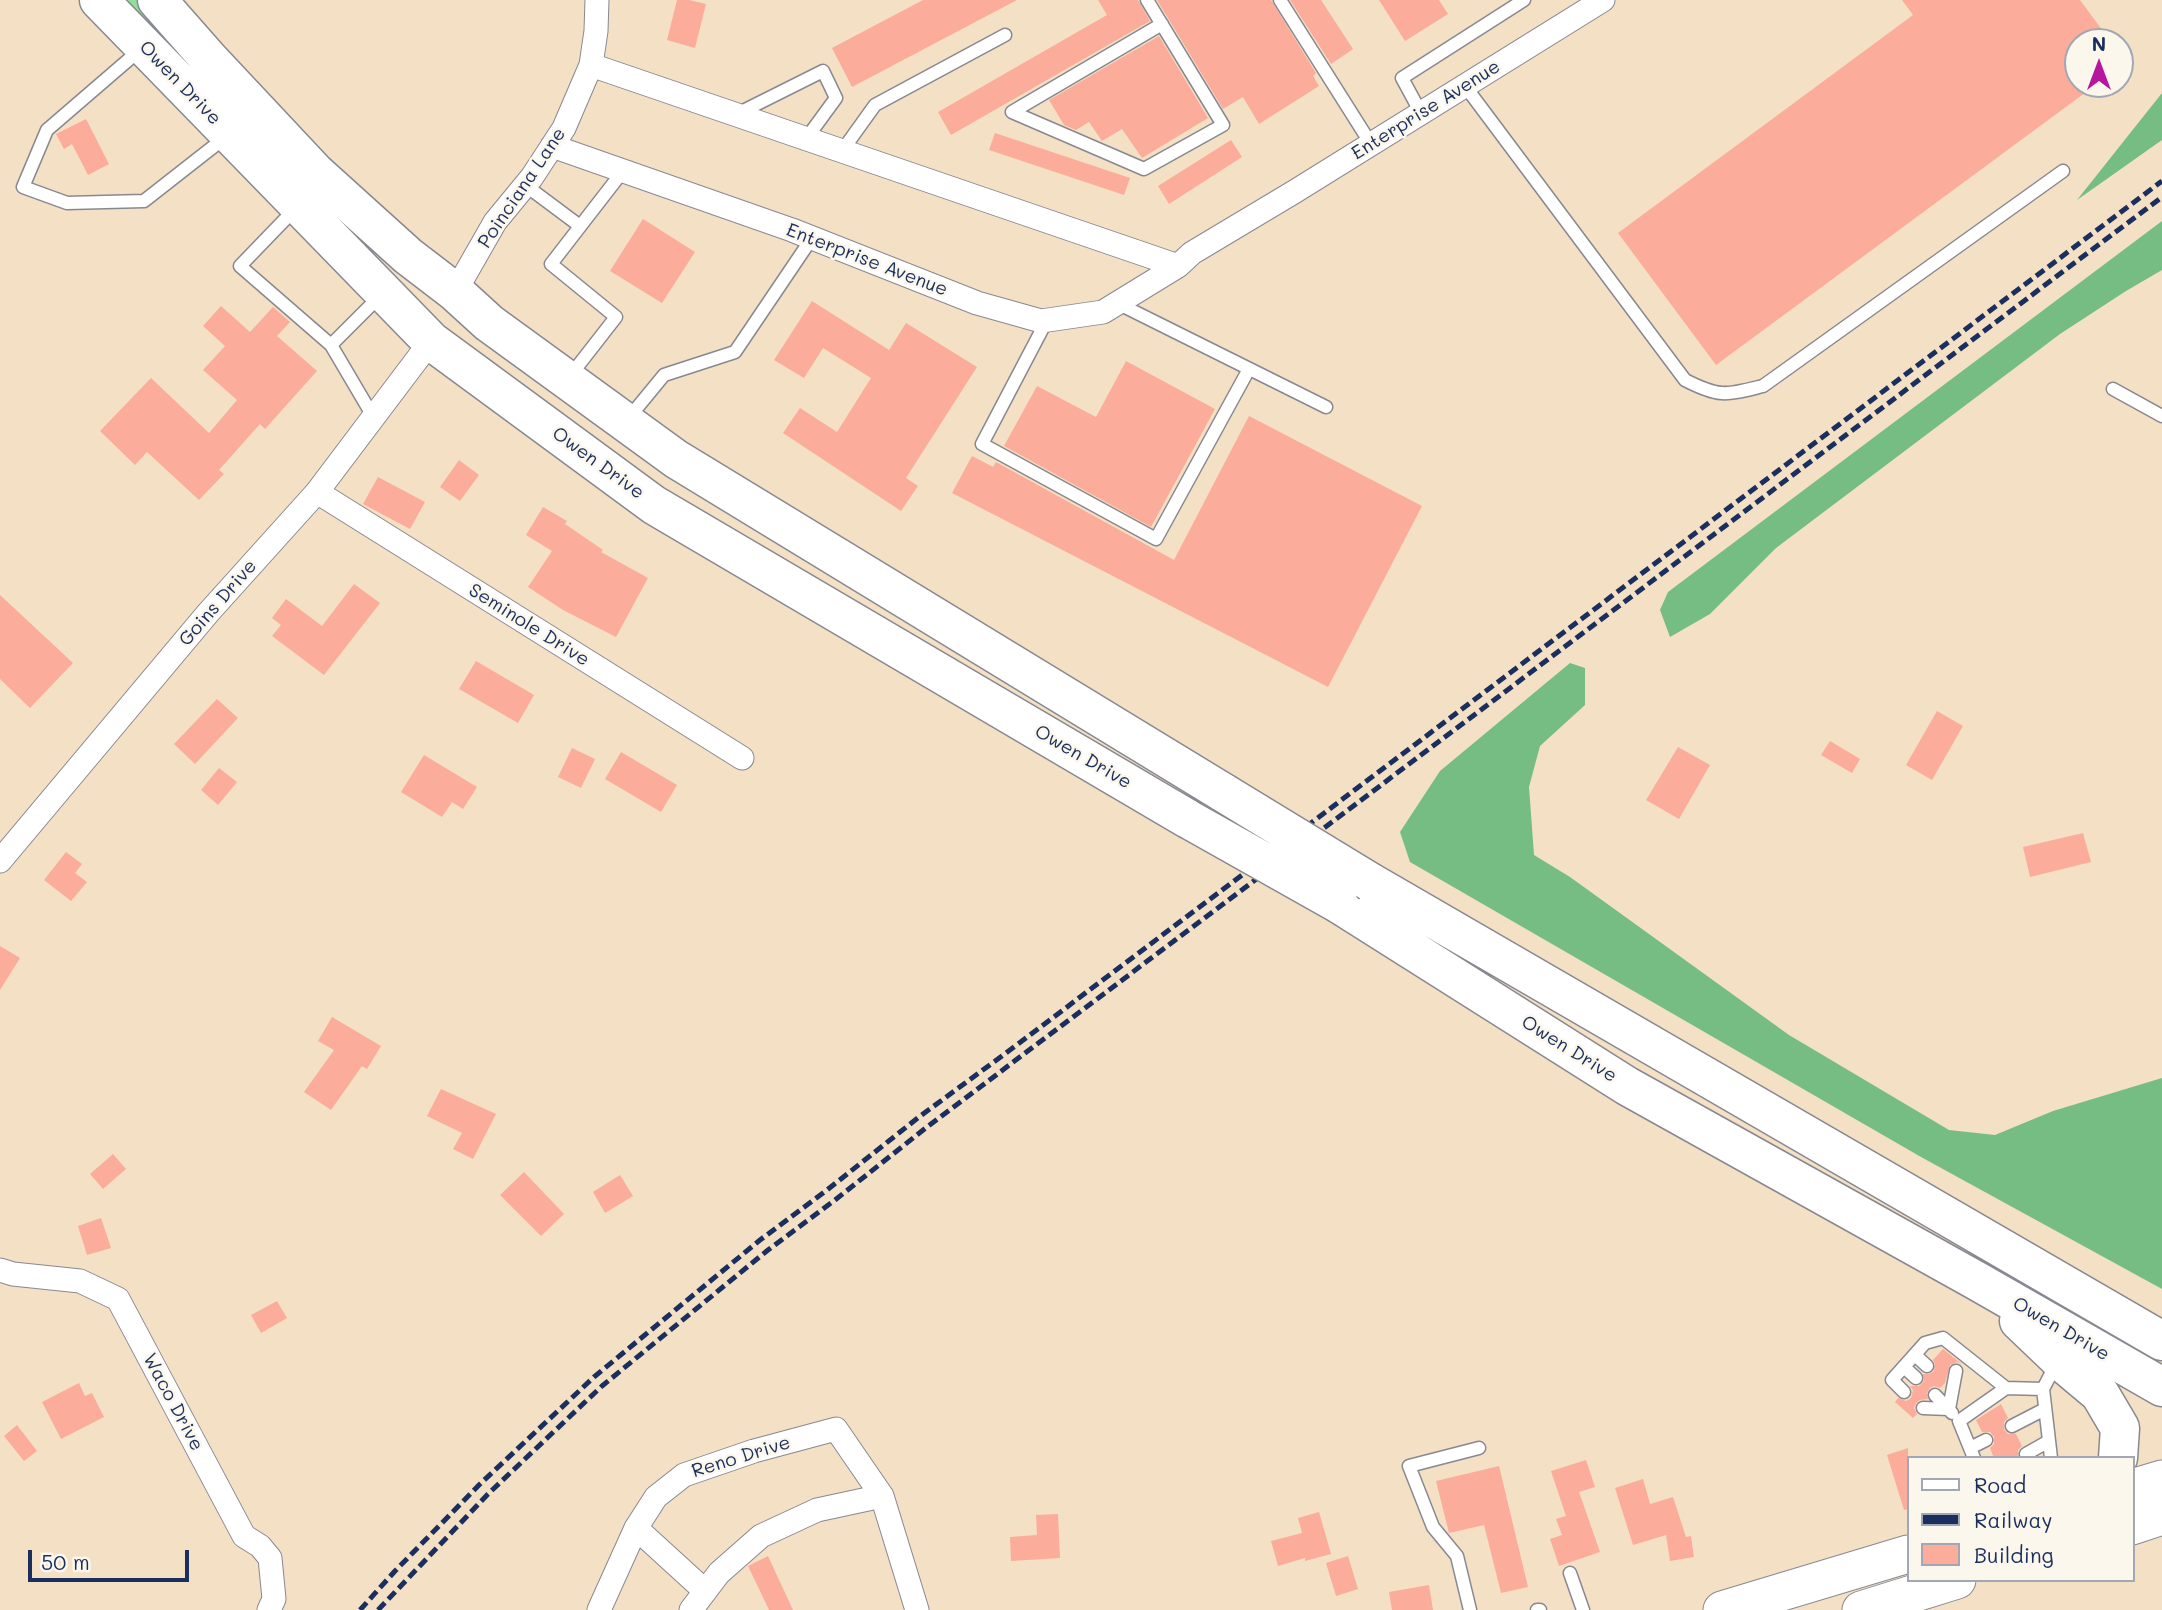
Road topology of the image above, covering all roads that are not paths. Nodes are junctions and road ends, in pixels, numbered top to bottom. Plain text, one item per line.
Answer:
1 (99, 0) edge
2 (157, 0) edge
3 (597, 0) edge
4 (1147, 0) edge
5 (1280, 0) edge
6 (1524, 0) edge
7 (1598, 1) edge
8 (1162, 24) junction
9 (1005, 35) dead end
10 (144, 47) junction
11 (591, 65) junction
12 (1465, 86) junction
13 (1421, 113) junction
14 (735, 115) junction
15 (806, 139) junction
16 (1371, 144) junction
17 (240, 145) junction
18 (552, 146) junction
19 (842, 151) junction
20 (623, 171) junction
21 (2063, 171) dead end
22 (525, 185) junction
23 (299, 205) junction
24 (580, 226) junction
25 (812, 238) junction
26 (1178, 267) junction
27 (384, 292) junction
28 (455, 292) junction
29 (1117, 303) junction
30 (1047, 320) junction
31 (431, 341) junction
32 (331, 345) junction
33 (1249, 369) junction
34 (566, 380) junction
35 (2112, 389) dead end
36 (1326, 407) dead end
37 (2162, 416) edge
38 (374, 418) junction
39 (625, 422) junction
40 (670, 455) junction
41 (317, 492) junction
42 (742, 758) dead end
43 (4, 849) edge
44 (0, 1270) edge
45 (1978, 1281) junction
46 (2162, 1341) edge
47 (1925, 1343) junction
48 (1938, 1354) dead end
49 (1915, 1355) junction
50 (1927, 1366) dead end
51 (1904, 1367) junction
52 (1956, 1371) dead end
53 (2051, 1374) junction
54 (1916, 1378) dead end
55 (1946, 1382) dead end
56 (2162, 1387) edge
57 (2006, 1388) junction
58 (1904, 1392) dead end
59 (1935, 1395) dead end
60 (1923, 1408) dead end
61 (1949, 1409) junction
62 (2045, 1409) junction
63 (1959, 1421) junction
64 (2012, 1426) dead end
65 (1986, 1440) dead end
66 (2049, 1441) junction
67 (1479, 1448) dead end
68 (1972, 1453) edge
69 (2026, 1454) dead end
70 (2051, 1456) edge
71 (2118, 1456) edge
72 (2162, 1479) edge
73 (2134, 1487) edge
74 (882, 1496) junction
75 (2162, 1517) edge
76 (2134, 1525) edge
77 (636, 1528) junction
78 (1906, 1555) edge
79 (1570, 1573) dead end
80 (1950, 1582) edge
81 (705, 1591) junction
82 (269, 1610) edge
83 (599, 1610) edge
84 (691, 1610) edge
85 (917, 1610) edge
86 (1470, 1610) edge
87 (1583, 1610) edge
88 (1722, 1610) edge
89 (1861, 1610) edge

1 - 10 highway, Owen Drive
2 - 28 highway, Owen Drive
3 - 11 street, Poinciana Lane
4 - 8 lane
5 - 16 lane
6 - 13 lane
7 - 12 street, Enterprise Avenue
8 - 8 lane
9 - 19 lane
10 - 17 highway, Owen Drive
10 - 17 lane
11 - 14 street
11 - 18 street, Poinciana Lane
12 - 13 street, Enterprise Avenue
12 - 21 lane
13 - 16 street, Enterprise Avenue
14 - 15 street
14 - 15 lane
15 - 19 street
16 - 26 street, Enterprise Avenue
17 - 23 highway, Owen Drive
17 - 28 highway
18 - 20 street, Enterprise Avenue
18 - 22 street, Poinciana Lane
19 - 26 street
20 - 24 lane
20 - 25 street, Enterprise Avenue
22 - 24 lane
22 - 28 street, Poinciana Lane
23 - 27 highway, Owen Drive
23 - 32 lane
24 - 34 lane
25 - 30 street, Enterprise Avenue
25 - 39 lane
26 - 29 street, Enterprise Avenue
27 - 31 highway, Owen Drive
27 - 32 lane
28 - 34 highway, Owen Drive
29 - 30 street, Enterprise Avenue
29 - 33 lane
30 - 33 lane
31 - 38 street, Goins Drive
31 - 40 highway
31 - 45 highway, Owen Drive, bridge
32 - 38 lane
33 - 36 lane
34 - 39 highway, Owen Drive
35 - 37 lane
38 - 41 street, Goins Drive
39 - 40 highway, Owen Drive
40 - 46 highway, Owen Drive, bridge
41 - 42 street, Seminole Drive
41 - 43 street, Goins Drive
44 - 82 street, Waco Drive
45 - 53 highway
45 - 56 highway, Owen Drive
47 - 48 lane
47 - 49 lane
47 - 57 lane
49 - 50 lane
49 - 51 lane
51 - 54 lane
51 - 58 lane
52 - 61 lane
53 - 57 lane
53 - 62 lane
53 - 71 highway
55 - 61 lane
57 - 63 lane
59 - 61 lane
60 - 61 lane
61 - 63 lane
62 - 64 lane
62 - 66 lane
63 - 68 lane
65 - 68 lane
66 - 69 lane
66 - 70 lane
67 - 86 lane
72 - 73 main road
74 - 77 street, Reno Drive
74 - 81 street
74 - 85 street, Reno Drive
75 - 76 main road
77 - 81 street
77 - 83 street, Reno Drive
78 - 88 main road
79 - 87 lane
80 - 89 main road
81 - 84 street

